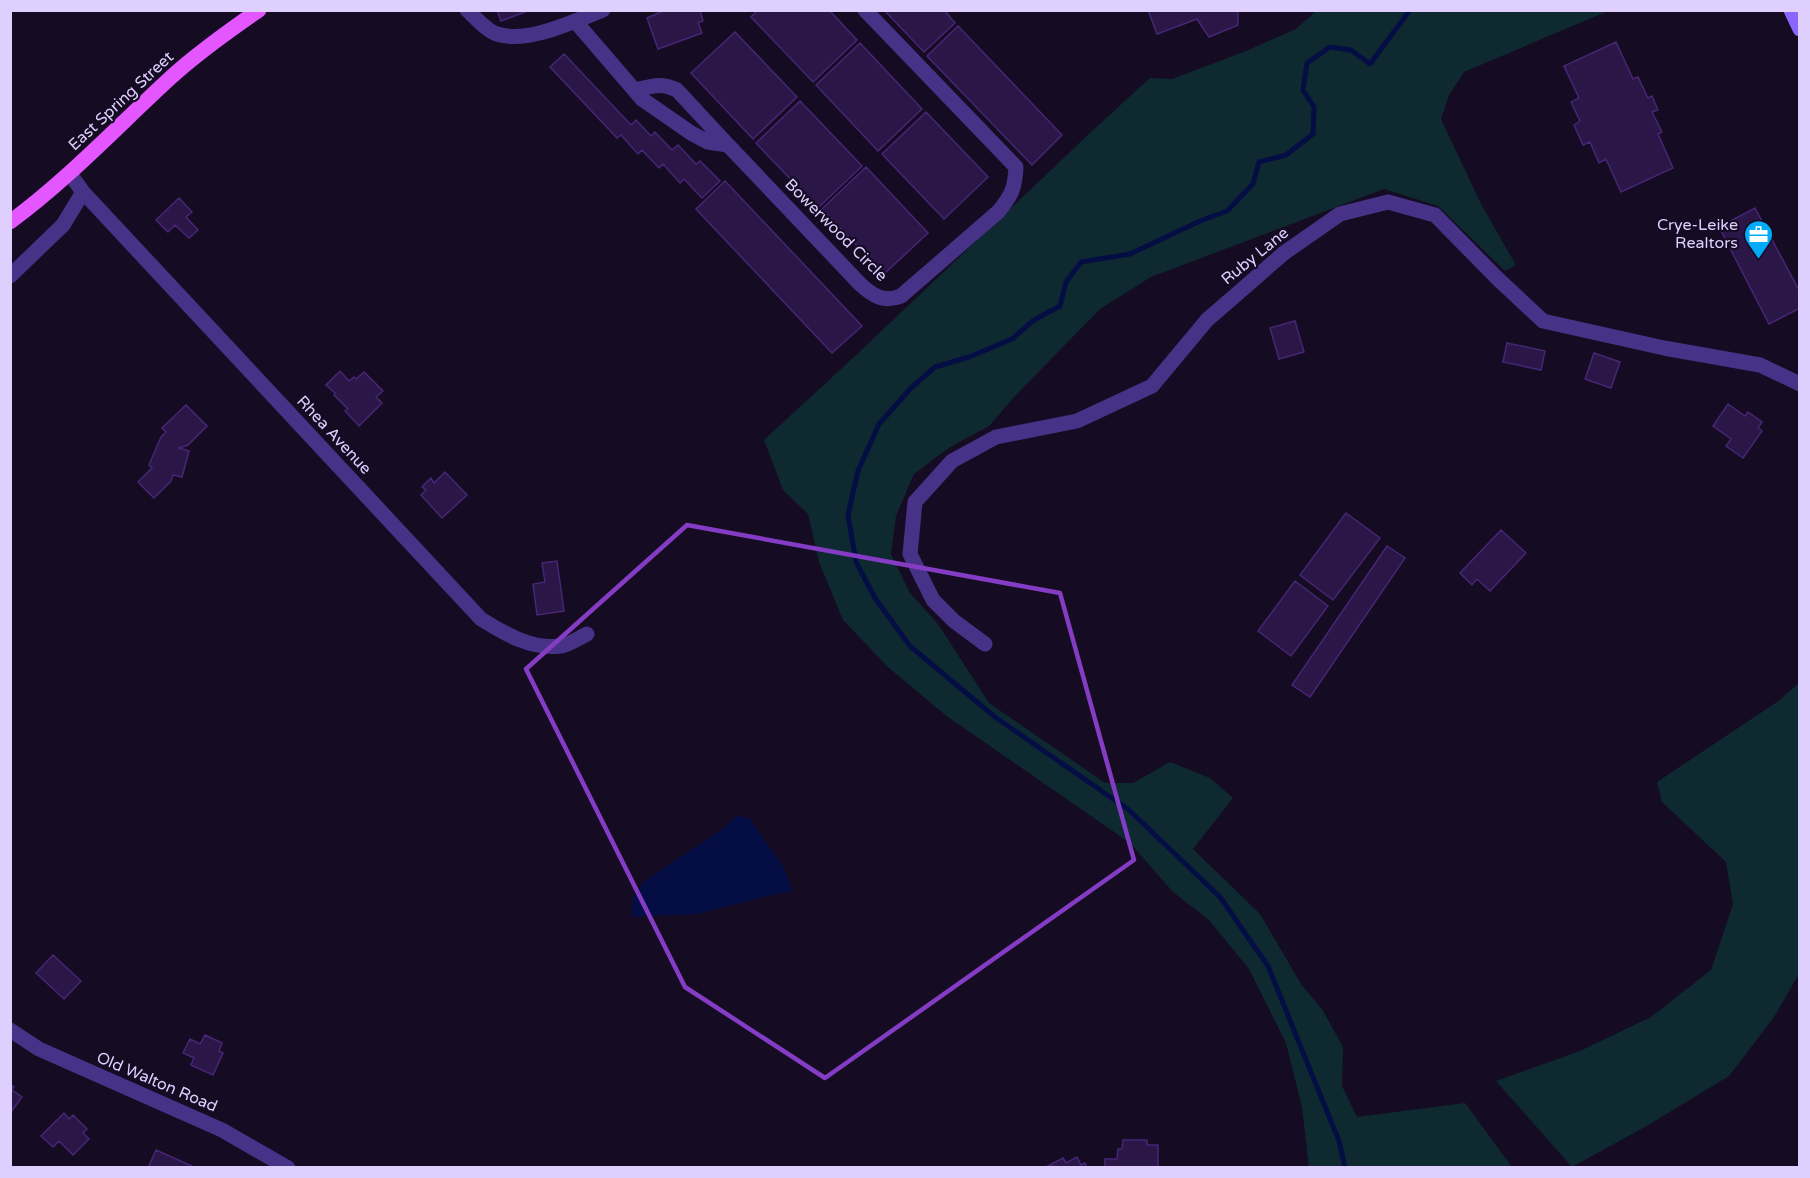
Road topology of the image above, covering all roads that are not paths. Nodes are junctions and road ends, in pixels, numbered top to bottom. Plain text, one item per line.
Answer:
1 (259, 10) edge
2 (467, 10) edge
3 (603, 10) edge
4 (866, 10) edge
5 (1791, 10) edge
6 (247, 15) edge
7 (575, 21) junction
8 (1800, 28) edge
9 (635, 90) junction
10 (728, 145) junction
11 (70, 174) junction
12 (83, 192) junction
13 (10, 222) edge
14 (10, 276) edge
15 (1800, 384) edge
16 (586, 634) dead end
17 (985, 644) dead end
18 (10, 1030) edge
19 (288, 1167) edge

1 - 6 main road, East Spring Street
2 - 7 street
3 - 7 street
4 - 10 street, Bowerwood Circle
5 - 8 main road
6 - 11 main road, East Spring Street
7 - 9 street
9 - 10 street
9 - 10 street, Bowerwood Circle
11 - 12 street, Rhea Avenue
11 - 13 main road, East Spring Street
12 - 14 street
12 - 16 street, Rhea Avenue
15 - 17 street, Ruby Lane
18 - 19 street, Old Walton Road

